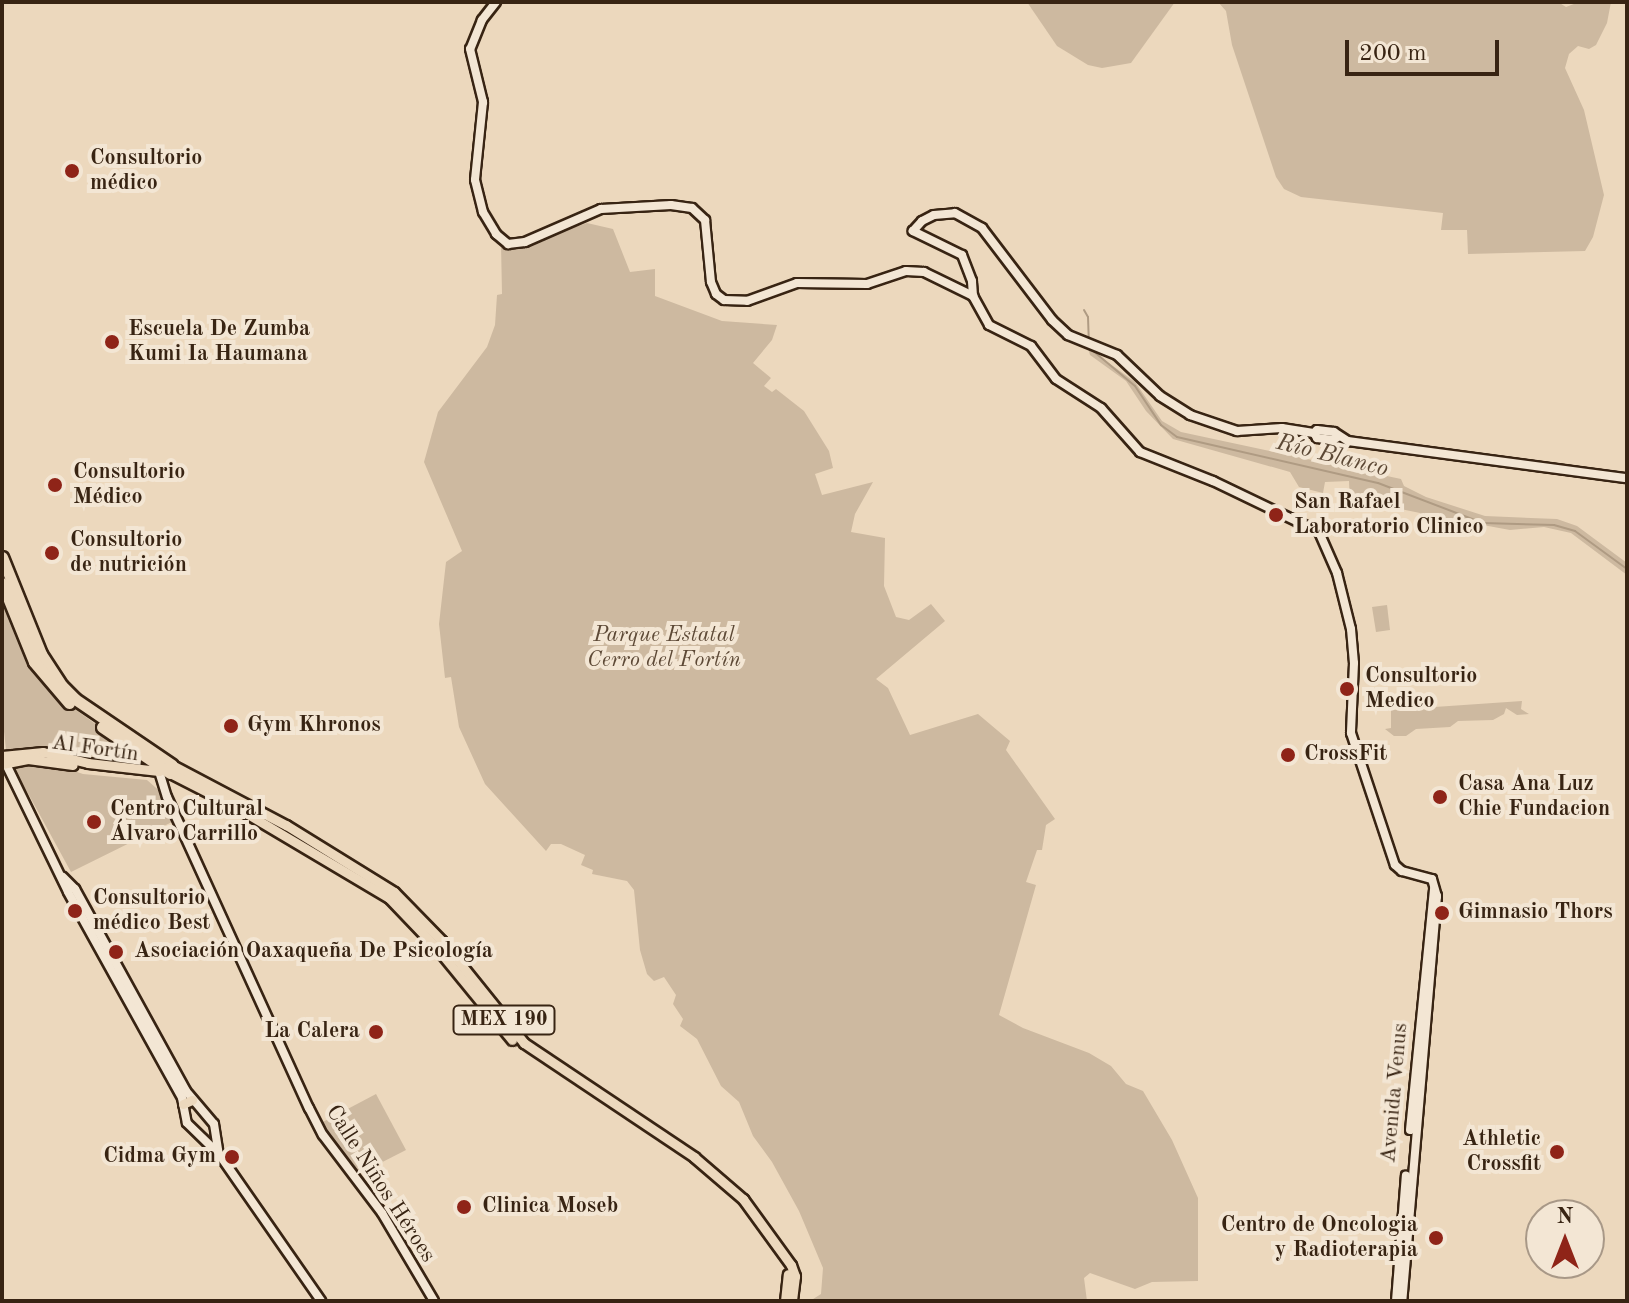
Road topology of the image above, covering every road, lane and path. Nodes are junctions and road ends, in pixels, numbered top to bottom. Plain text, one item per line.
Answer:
1 (496, 2) edge
2 (973, 296) junction
3 (1627, 478) edge
4 (2, 557) edge
5 (2, 583) edge
6 (3, 759) edge
7 (164, 768) junction
8 (1434, 886) junction
9 (187, 1102) junction
10 (219, 1154) junction
11 (321, 1301) edge
12 (434, 1301) edge
13 (785, 1301) edge
14 (792, 1301) edge
15 (1396, 1301) edge
16 (1402, 1301) edge

1 - 2 main road
2 - 3 main road
2 - 8 main road
4 - 7 highway, MEX 190
5 - 7 highway, MEX 190
6 - 7 main road, Al Fortín / MEX 190
6 - 9 main road
7 - 12 main road, Calle Niños Héroes
7 - 13 main road, MEX 190
7 - 14 main road, MEX 190
8 - 15 main road, Avenida Venus
8 - 16 main road, Avenida Venus
9 - 10 main road
9 - 10 main road
10 - 11 main road

